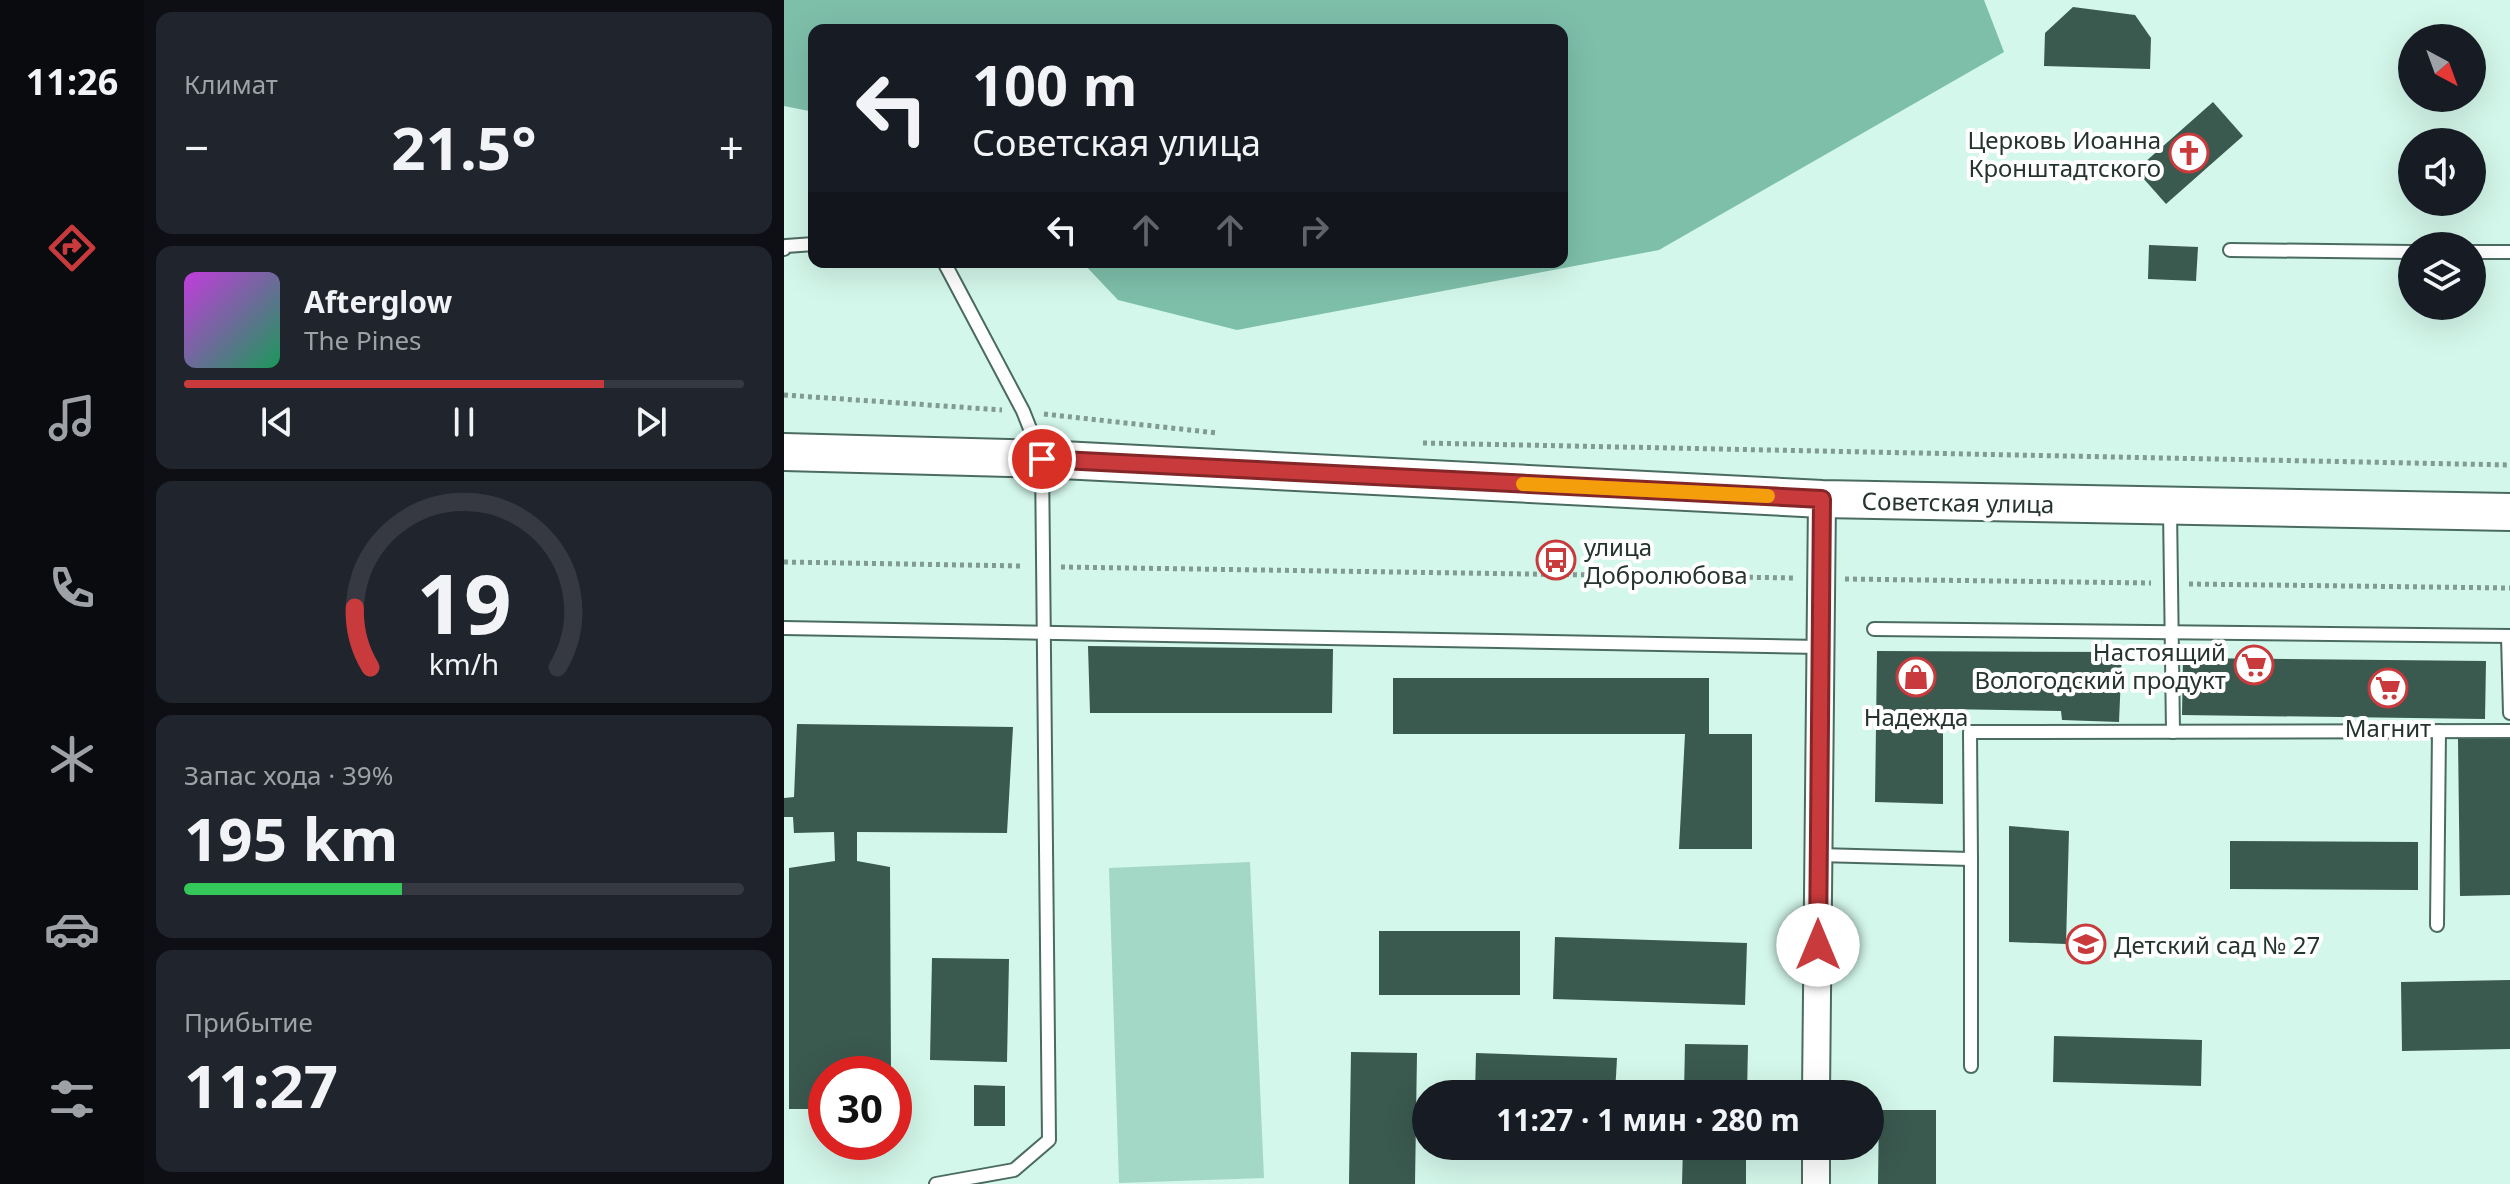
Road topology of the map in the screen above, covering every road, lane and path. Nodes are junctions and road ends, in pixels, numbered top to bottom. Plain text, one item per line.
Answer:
1 (808, 244) edge
2 (784, 249) edge
3 (2230, 250) dead end
4 (2398, 252) edge
5 (2486, 252) edge
6 (2510, 252) edge
7 (947, 268) edge
8 (784, 395) edge
9 (1023, 411) junction
10 (1223, 433) dead end
11 (1413, 443) dead end
12 (784, 452) edge
13 (1042, 459) junction
14 (2510, 465) edge
15 (1822, 499) junction
16 (2170, 506) junction
17 (2510, 512) edge
18 (784, 562) edge
19 (1043, 566) junction
20 (1806, 578) dead end
21 (1837, 579) dead end
22 (2171, 584) junction
23 (2510, 588) edge
24 (784, 628) edge
25 (1874, 629) dead end
26 (2172, 632) junction
27 (1044, 633) junction
28 (2509, 636) edge
29 (1820, 647) junction
30 (2510, 713) edge
31 (2439, 731) junction
32 (2510, 731) edge
33 (2173, 732) junction
34 (1818, 855) junction
35 (1971, 859) junction
36 (2437, 925) dead end
37 (1971, 1066) dead end
38 (1816, 1080) edge
39 (1816, 1160) edge
40 (936, 1184) edge
41 (1816, 1184) edge

1 - 2 lane
3 - 4 lane
5 - 6 lane
7 - 9 lane
8 - 9 path
9 - 10 path
9 - 13 lane
11 - 14 path
12 - 13 main road, Советская улица
13 - 15 main road, Советская улица
13 - 19 lane
15 - 16 main road, Советская улица
15 - 29 street
16 - 17 main road, Советская улица
16 - 22 lane
18 - 19 path
19 - 20 path
19 - 27 lane
21 - 22 path
22 - 23 path
22 - 26 lane
24 - 27 lane
25 - 26 lane
26 - 28 lane
26 - 33 lane
27 - 29 lane
27 - 40 lane
28 - 30 lane
29 - 34 street
31 - 32 lane
31 - 33 lane
31 - 36 lane
33 - 35 lane
34 - 35 lane
34 - 38 street
35 - 37 lane
39 - 41 street

